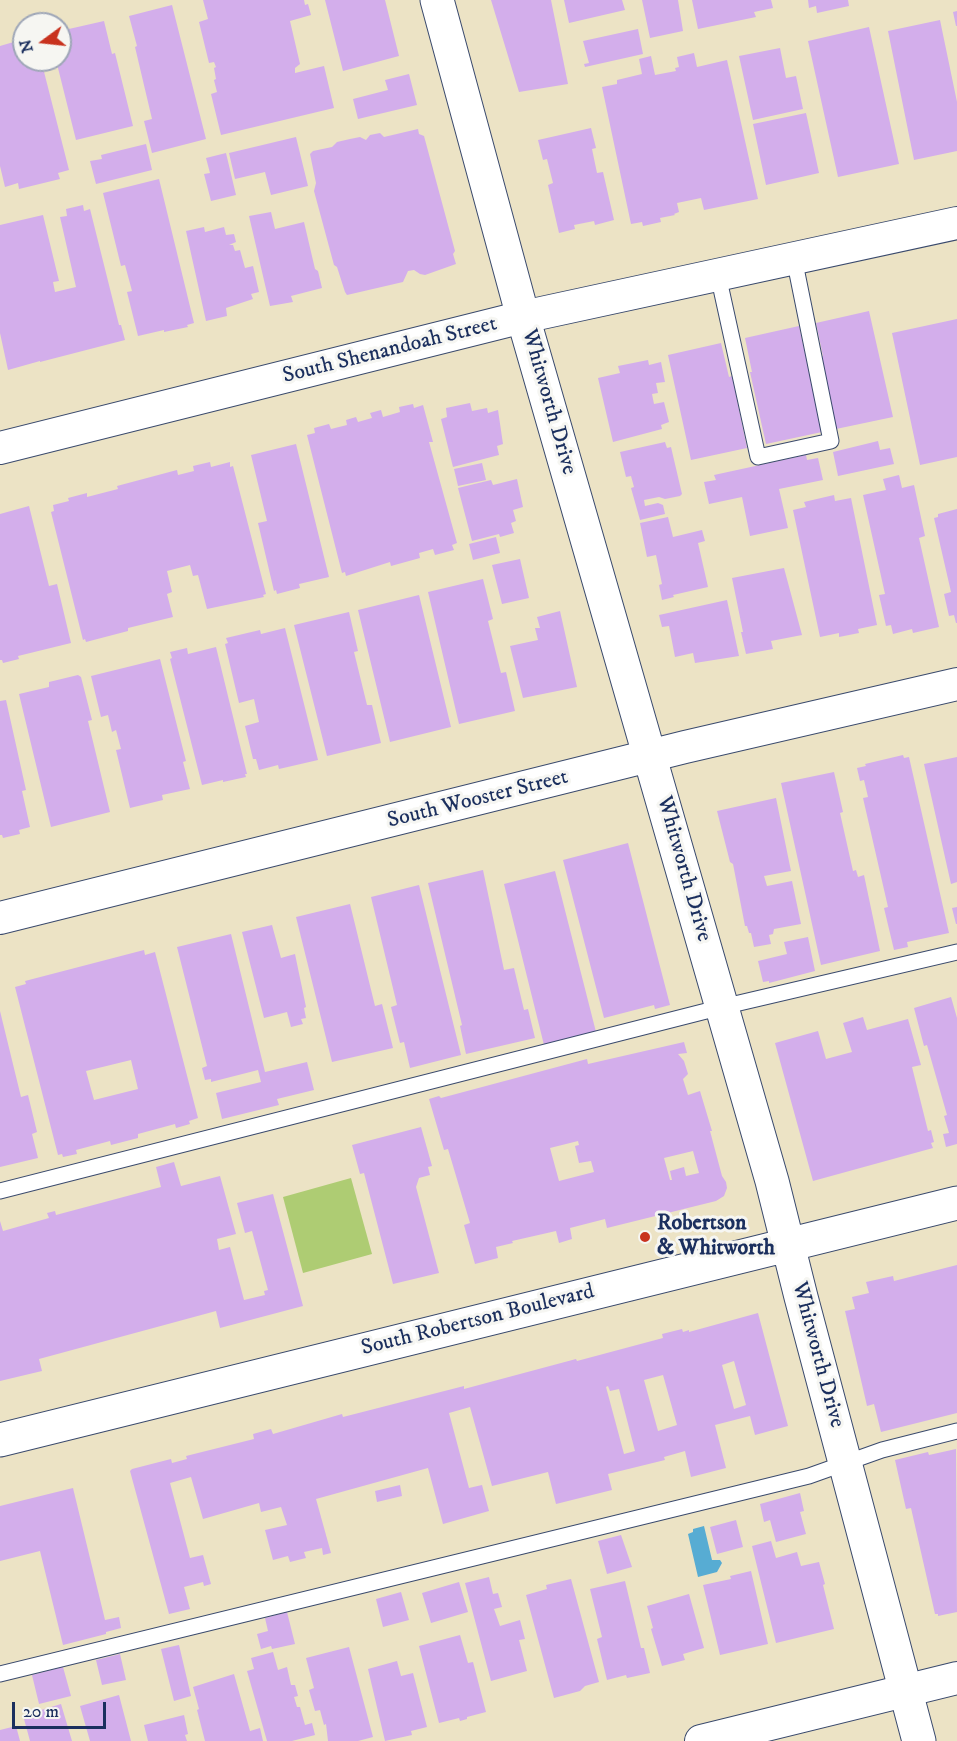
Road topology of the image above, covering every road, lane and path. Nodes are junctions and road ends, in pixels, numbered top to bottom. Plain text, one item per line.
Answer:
1 (437, 0) edge
2 (957, 223) edge
3 (794, 258) junction
4 (718, 274) junction
5 (523, 317) junction
6 (0, 448) edge
7 (957, 684) edge
8 (651, 757) junction
9 (0, 918) edge
10 (957, 952) edge
11 (722, 1007) junction
12 (0, 1191) edge
13 (957, 1203) edge
14 (788, 1244) junction
15 (957, 1431) edge
16 (0, 1440) edge
17 (846, 1463) junction
18 (0, 1674) edge
19 (957, 1678) edge
20 (906, 1691) junction
21 (701, 1741) edge
22 (919, 1741) edge

1 - 5 street, Whitworth Drive
2 - 3 street, South Shenandoah Street
3 - 4 street, South Shenandoah Street
3 - 4 lane
4 - 5 street, South Shenandoah Street
5 - 6 street, South Shenandoah Street
5 - 8 street, Whitworth Drive
7 - 8 street, South Wooster Street
8 - 9 street, South Wooster Street
8 - 11 street, Whitworth Drive
10 - 11 lane
11 - 12 lane
11 - 14 street, Whitworth Drive
13 - 14 street, South Robertson Boulevard
14 - 16 street, South Robertson Boulevard
14 - 17 street, Whitworth Drive
15 - 17 lane
17 - 18 lane
17 - 20 street, Whitworth Drive
19 - 20 street
20 - 21 street
20 - 22 street, Whitworth Drive

